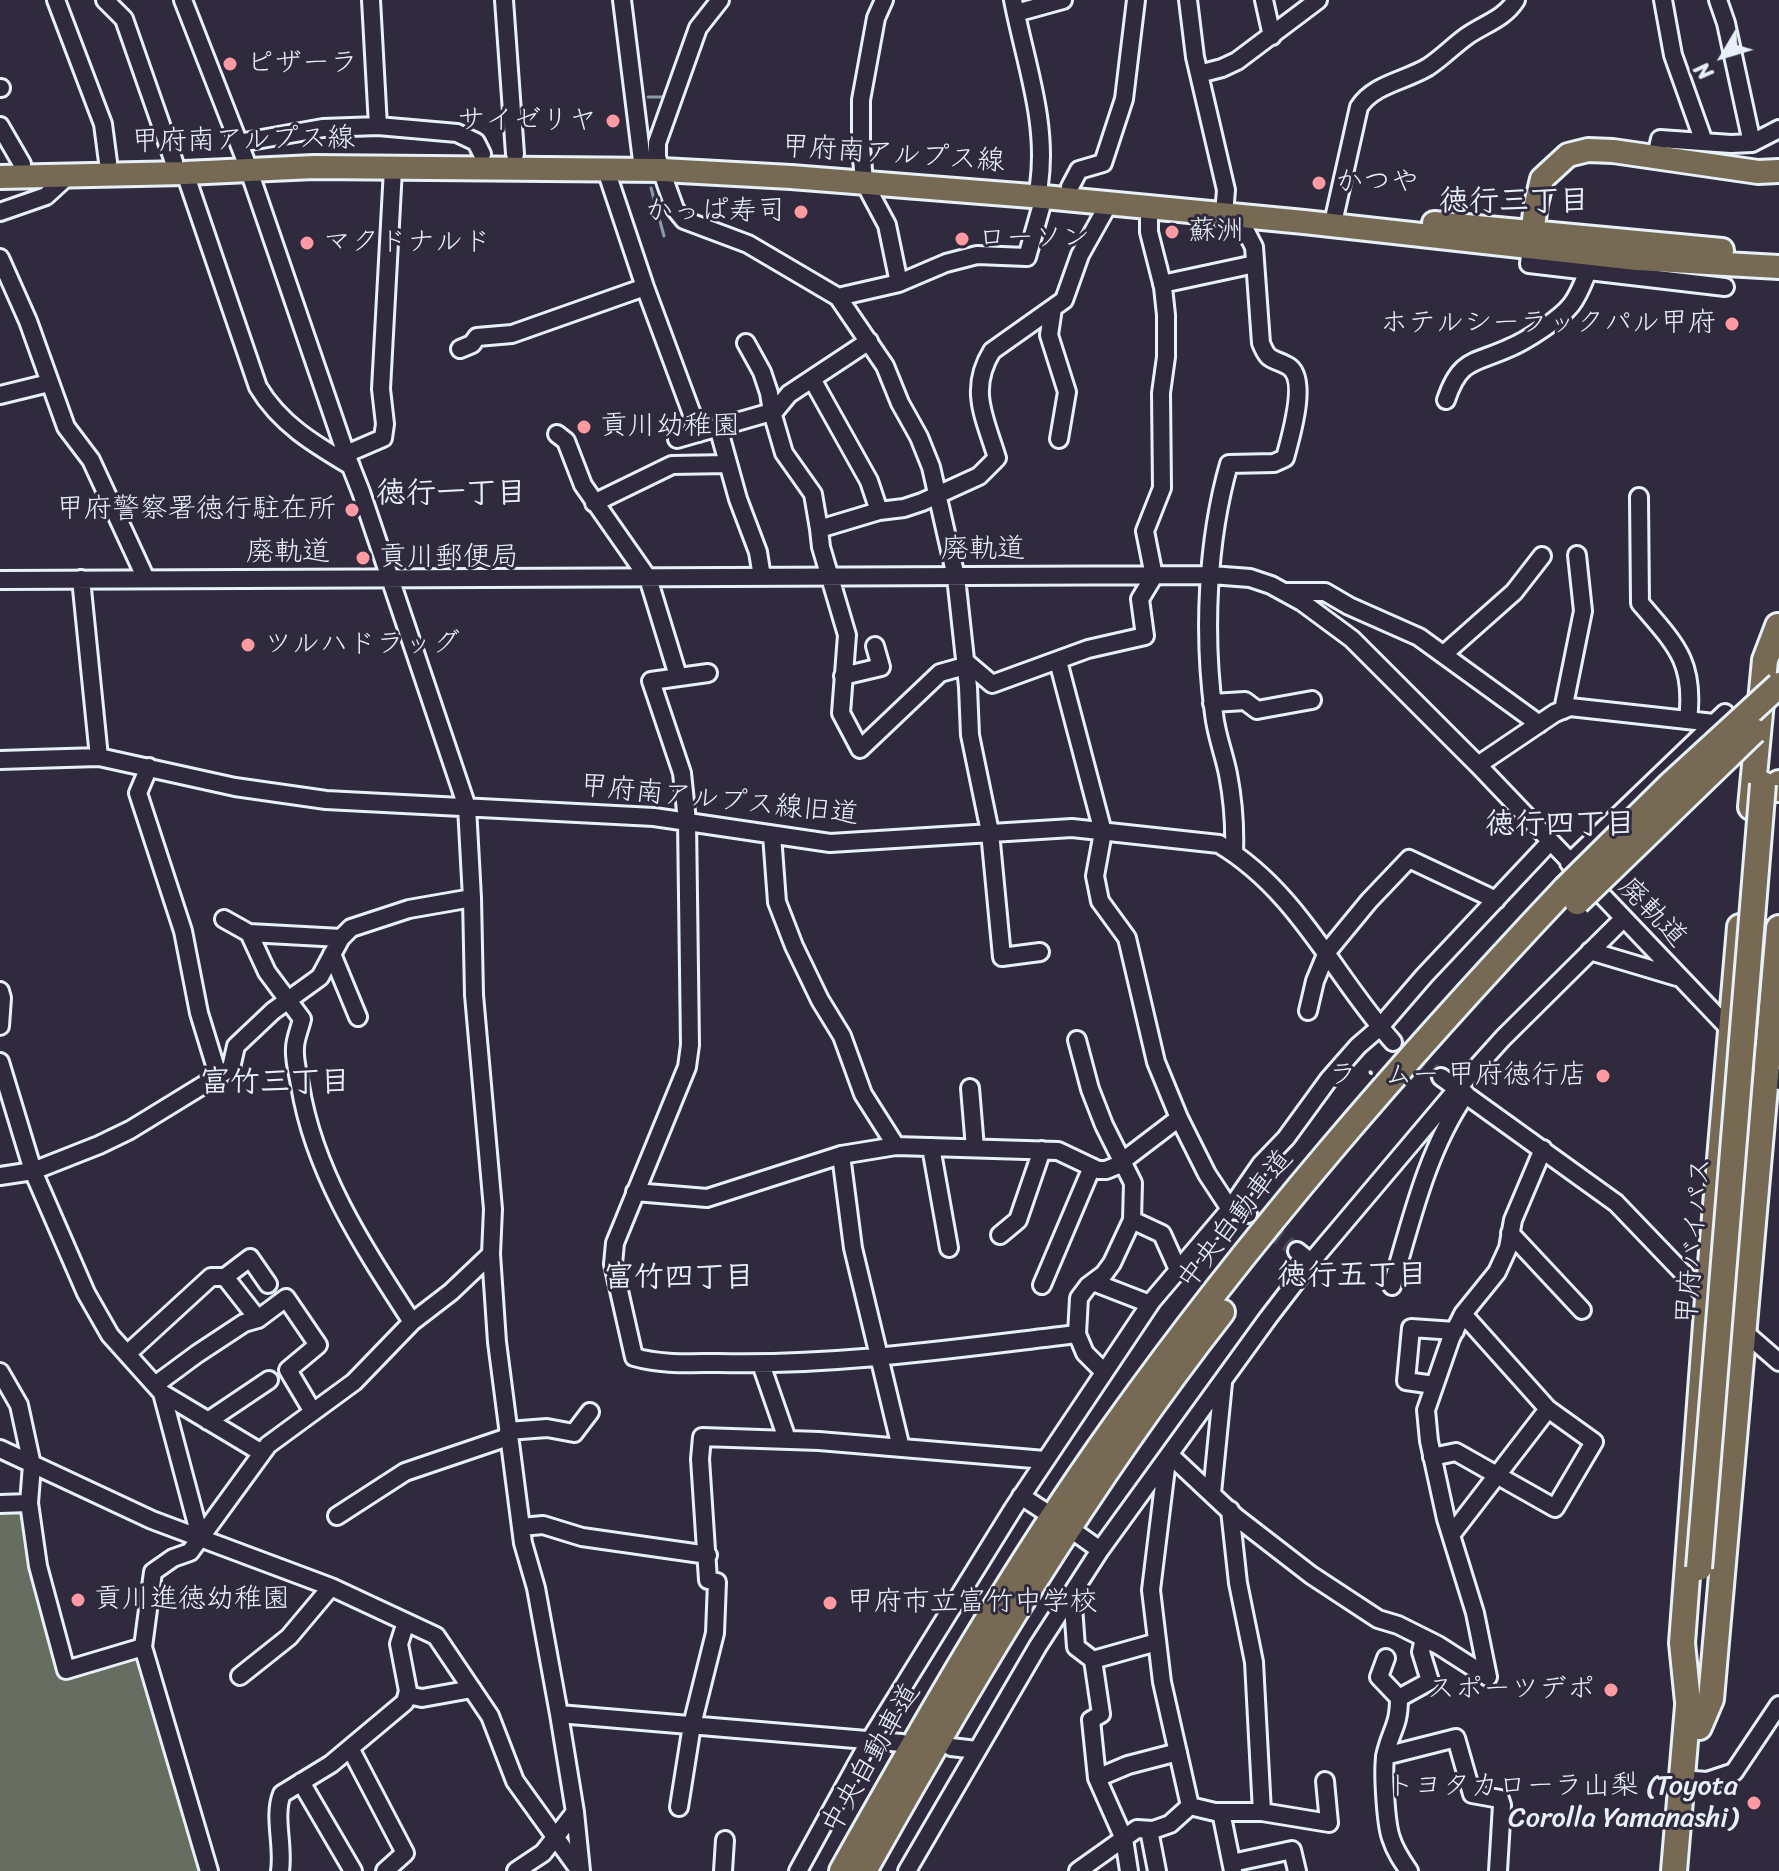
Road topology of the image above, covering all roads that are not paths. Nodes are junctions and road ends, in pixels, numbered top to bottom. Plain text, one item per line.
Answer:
1 (56, 0) edge
2 (105, 0) edge
3 (183, 0) edge
4 (371, 0) edge
5 (504, 0) edge
6 (622, 0) edge
7 (720, 0) edge
8 (884, 0) edge
9 (1063, 0) edge
10 (1136, 0) edge
11 (1188, 0) edge
12 (1264, 0) edge
13 (1318, 0) edge
14 (1516, 0) edge
15 (1663, 0) edge
16 (1718, 0) edge
17 (1014, 6) edge
18 (1272, 36) junction
19 (1199, 74) junction
20 (0, 126) edge
21 (378, 126) junction
22 (1779, 129) edge
23 (1704, 142) junction
24 (1752, 143) junction
25 (482, 154) junction
26 (515, 154) junction
27 (1656, 156) junction
28 (244, 157) junction
29 (108, 162) junction
30 (651, 163) junction
31 (11, 164) edge
32 (179, 168) junction
33 (393, 169) junction
34 (606, 170) junction
35 (1769, 172) edge
36 (69, 175) junction
37 (864, 176) junction
38 (0, 177) edge
39 (1779, 184) edge
40 (1070, 187) junction
41 (1042, 191) junction
42 (1108, 205) junction
43 (1149, 209) junction
44 (1229, 211) junction
45 (0, 212) edge
46 (1335, 214) junction
47 (1532, 239) junction
48 (0, 258) edge
49 (1778, 261) edge
50 (1255, 264) junction
51 (1588, 271) junction
52 (899, 283) junction
53 (1162, 284) junction
54 (645, 287) junction
55 (1725, 287) dead end
56 (838, 297) junction
57 (1053, 308) junction
58 (869, 341) junction
59 (746, 343) dead end
60 (460, 349) dead end
61 (812, 379) junction
62 (49, 383) junction
63 (0, 395) edge
64 (1446, 400) dead end
65 (772, 412) junction
66 (718, 427) junction
67 (699, 433) junction
68 (557, 434) dead end
69 (677, 439) dead end
70 (1059, 439) dead end
71 (348, 460) junction
72 (728, 464) junction
73 (938, 495) junction
74 (1639, 497) dead end
75 (594, 503) junction
76 (879, 511) junction
77 (819, 529) junction
78 (1577, 555) dead end
79 (1542, 556) dead end
80 (831, 575) junction
81 (1211, 575) junction
82 (1154, 576) junction
83 (762, 577) junction
84 (956, 577) junction
85 (648, 578) junction
86 (81, 579) junction
87 (146, 579) junction
88 (390, 579) junction
89 (0, 580) edge
90 (1286, 592) junction
91 (1779, 616) edge
92 (1778, 626) edge
93 (875, 646) dead end
94 (1444, 654) junction
95 (1058, 661) junction
96 (965, 664) junction
97 (708, 673) dead end
98 (678, 676) junction
99 (843, 676) junction
100 (1779, 685) edge
101 (1312, 700) dead end
102 (1212, 703) junction
103 (1779, 708) edge
104 (1563, 710) junction
105 (1688, 720) junction
106 (1539, 724) junction
107 (99, 757) junction
108 (0, 760) edge
109 (1478, 765) junction
110 (149, 767) junction
111 (1774, 785) edge
112 (467, 807) junction
113 (687, 821) junction
114 (990, 832) junction
115 (1103, 832) junction
116 (772, 835) junction
117 (1549, 843) junction
118 (1234, 853) junction
119 (1569, 863) junction
120 (1571, 895) junction
121 (472, 898) junction
122 (1496, 900) junction
123 (224, 919) dead end
124 (1622, 920) junction
125 (1779, 928) edge
126 (249, 933) junction
127 (341, 938) junction
128 (1590, 951) junction
129 (1040, 952) dead end
130 (1327, 952) junction
131 (332, 954) junction
132 (1679, 977) junction
133 (0, 991) edge
134 (286, 1000) junction
135 (1308, 1011) dead end
136 (358, 1017) dead end
137 (1779, 1024) edge
138 (0, 1026) edge
139 (1380, 1027) junction
140 (1730, 1029) junction
141 (1077, 1040) dead end
142 (1393, 1042) tunnel mouth
143 (0, 1062) edge
144 (1773, 1074) edge
145 (218, 1075) junction
146 (1441, 1077) tunnel mouth
147 (970, 1088) dead end
148 (1462, 1091) junction
149 (1179, 1118) junction
150 (896, 1146) junction
151 (931, 1147) junction
152 (975, 1148) junction
153 (1543, 1149) junction
154 (1042, 1150) junction
155 (841, 1155) junction
156 (1122, 1161) junction
157 (1092, 1167) junction
158 (33, 1171) junction
159 (0, 1176) edge
160 (635, 1192) junction
161 (1230, 1209) junction
162 (1248, 1214) tunnel mouth
163 (1132, 1220) junction
164 (1510, 1233) junction
165 (1000, 1235) dead end
166 (949, 1248) dead end
167 (1297, 1251) tunnel mouth
168 (491, 1254) junction
169 (1311, 1262) junction
170 (1179, 1272) junction
171 (225, 1277) junction
172 (1093, 1282) junction
173 (268, 1284) dead end
174 (1042, 1285) dead end
175 (1392, 1286) dead end
176 (1708, 1298) junction
177 (1150, 1304) junction
178 (1582, 1310) dead end
179 (1463, 1314) junction
180 (258, 1319) junction
181 (412, 1322) junction
182 (1455, 1331) junction
183 (1745, 1333) junction
184 (1077, 1334) junction
185 (127, 1354) junction
186 (879, 1356) junction
187 (1779, 1362) edge
188 (761, 1364) junction
189 (0, 1372) edge
190 (1104, 1372) junction
191 (269, 1380) dead end
192 (1223, 1382) junction
193 (1434, 1385) junction
194 (158, 1389) junction
195 (1548, 1409) junction
196 (313, 1412) junction
197 (590, 1412) dead end
198 (208, 1421) junction
199 (508, 1434) junction
200 (787, 1439) junction
201 (901, 1448) junction
202 (0, 1449) edge
203 (262, 1453) junction
204 (1168, 1456) junction
205 (1432, 1457) junction
206 (1045, 1460) junction
207 (32, 1465) junction
208 (1496, 1476) junction
209 (1212, 1493) junction
210 (1021, 1496) junction
211 (29, 1503) junction
212 (0, 1504) edge
213 (1230, 1510) junction
214 (1044, 1511) dead end
215 (337, 1516) dead end
216 (521, 1527) junction
217 (1079, 1535) dead end
218 (1451, 1535) junction
219 (200, 1536) junction
220 (1100, 1550) junction
221 (708, 1555) junction
222 (1706, 1568) junction
223 (331, 1587) junction
224 (1072, 1593) junction
225 (406, 1622) junction
226 (1424, 1638) junction
227 (1157, 1642) junction
228 (143, 1647) junction
229 (1386, 1658) dead end
230 (1093, 1660) junction
231 (240, 1676) dead end
232 (472, 1689) junction
233 (407, 1695) junction
234 (1399, 1698) junction
235 (1688, 1702) junction
236 (1779, 1705) edge
237 (559, 1714) junction
238 (692, 1725) junction
239 (1699, 1727) junction
240 (870, 1740) junction
241 (902, 1743) dead end
242 (951, 1747) dead end
243 (350, 1748) junction
244 (977, 1750) junction
245 (1178, 1752) junction
246 (1385, 1756) junction
247 (1097, 1778) junction
248 (1694, 1780) junction
249 (1325, 1781) dead end
250 (301, 1782) junction
251 (1190, 1806) junction
252 (679, 1807) dead end
253 (575, 1812) junction
254 (1221, 1812) junction
255 (1262, 1812) junction
256 (1149, 1830) junction
257 (556, 1838) junction
258 (1124, 1839) junction
259 (725, 1840) dead end
260 (1232, 1867) edge
261 (209, 1871) edge
262 (280, 1871) edge
263 (353, 1871) edge
264 (385, 1871) edge
265 (516, 1871) edge
266 (580, 1871) edge
267 (723, 1871) edge
268 (798, 1871) edge
269 (842, 1871) edge
270 (864, 1871) edge
271 (907, 1871) edge
272 (1078, 1871) edge
273 (1129, 1871) edge
274 (1157, 1871) edge
275 (1297, 1871) edge
276 (1409, 1871) edge
277 (1498, 1871) edge
278 (1674, 1871) edge
279 (1688, 1871) edge

1 - 29 street
2 - 32 street
3 - 28 street
4 - 21 street
5 - 26 street
6 - 30 street
7 - 30 street
8 - 37 street
9 - 17 street
10 - 40 street
11 - 19 street
12 - 18 street
13 - 18 street
14 - 46 street
15 - 23 street
16 - 24 street
17 - 41 street
18 - 19 street
19 - 44 street
20 - 31 street
21 - 25 street
21 - 28 street
22 - 24 street
23 - 24 street
23 - 27 street
25 - 26 main road, 甲府南アルプス線
25 - 28 main road, 甲府南アルプス線
26 - 30 main road, 甲府南アルプス線
27 - 35 main road
27 - 47 main road
28 - 32 main road, 甲府南アルプス線
28 - 33 main road, 甲府南アルプス線
28 - 71 street
29 - 31 main road, 甲府南アルプス線
29 - 32 main road, 甲府南アルプス線
30 - 34 main road, 甲府南アルプス線
30 - 37 main road, 甲府南アルプス線
30 - 56 street
32 - 36 main road, 甲府南アルプス線
32 - 71 street
33 - 34 main road, 甲府南アルプス線
33 - 71 street
34 - 54 street
35 - 39 main road
36 - 38 main road, 甲府南アルプス線
36 - 45 street
37 - 41 main road, 甲府南アルプス線
37 - 52 street
40 - 41 main road, 甲府南アルプス線
40 - 44 main road, 甲府南アルプス線
41 - 42 main road, 甲府南アルプス線
41 - 52 street
42 - 43 main road, 甲府南アルプス線
42 - 57 street
43 - 44 main road, 甲府南アルプス線
43 - 53 street
44 - 46 main road, 甲府南アルプス線
44 - 47 main road, 甲府南アルプス線
44 - 50 street
46 - 47 main road, 甲府南アルプス線
47 - 49 main road, 甲府南アルプス線
47 - 51 street
48 - 62 street
50 - 53 street
50 - 81 street
51 - 55 street
51 - 64 street
52 - 56 street
53 - 82 street
54 - 60 street
54 - 67 street
56 - 58 street
57 - 70 street
57 - 73 street
58 - 61 street
58 - 73 street
59 - 65 street
61 - 65 street
61 - 76 street
62 - 63 street
62 - 87 street
65 - 66 street
65 - 77 street
66 - 67 street
66 - 72 street
67 - 69 street
68 - 75 street
71 - 88 street
72 - 75 street
72 - 83 street
73 - 76 street
73 - 84 street
74 - 105 street
75 - 85 street
76 - 77 street
77 - 80 street
78 - 104 street
79 - 94 street
80 - 83 street, 廃軌道
80 - 84 street, 廃軌道
80 - 99 street
81 - 82 street, 廃軌道
81 - 90 street, 廃軌道
81 - 102 street
82 - 84 street, 廃軌道
82 - 95 street
83 - 85 street, 廃軌道
84 - 96 street
85 - 88 street, 廃軌道
85 - 98 street
86 - 87 street, 廃軌道
86 - 89 street, 廃軌道
86 - 107 street
87 - 88 street, 廃軌道
88 - 112 street
90 - 94 street
90 - 109 street, 廃軌道
91 - 92 highway, 甲府バイパス
92 - 111 highway, 甲府バイパス
92 - 140 highway
93 - 99 street
94 - 106 street
95 - 96 street
95 - 115 street
96 - 99 street
96 - 114 street
97 - 98 street
98 - 113 street
100 - 120 highway, 中央自動車道, bridge
101 - 102 street
102 - 118 street
103 - 120 highway, 中央自動車道, bridge
104 - 105 street
104 - 106 street
105 - 119 street
106 - 109 street
107 - 108 street, 甲府南アルプス線旧道
107 - 110 street, 甲府南アルプス線旧道
109 - 117 street, 廃軌道
110 - 112 street, 甲府南アルプス線旧道
110 - 145 street
111 - 222 highway, 甲府バイパス
112 - 113 street, 甲府南アルプス線旧道
112 - 121 street
113 - 116 street, 甲府南アルプス線旧道
113 - 160 street
114 - 115 street, 甲府南アルプス線旧道
114 - 116 street, 甲府南アルプス線旧道
114 - 129 street
115 - 118 street, 甲府南アルプス線旧道
115 - 149 street
116 - 150 street
117 - 119 street, 廃軌道
117 - 122 street
118 - 130 street, 甲府南アルプス線旧道
119 - 124 street, 廃軌道
120 - 269 highway, 中央自動車道
120 - 270 highway, 中央自動車道
121 - 127 street
121 - 168 street
122 - 130 street
122 - 139 street
123 - 126 street
124 - 128 street
124 - 132 street, 廃軌道
125 - 144 highway
126 - 127 street
126 - 134 street
127 - 131 street
128 - 132 street
128 - 148 street
130 - 135 street
130 - 139 street, 甲府南アルプス線旧道
131 - 134 street
131 - 136 street
132 - 140 street, 廃軌道
133 - 138 street
134 - 145 street
134 - 181 street
137 - 144 street
139 - 142 street, 甲府南アルプス線旧道
139 - 161 street
140 - 144 street, 廃軌道
140 - 176 highway
141 - 156 street
143 - 158 street
144 - 183 highway
145 - 158 street
146 - 148 street
147 - 152 street
148 - 153 street
148 - 169 street
148 - 175 street
149 - 156 street
149 - 161 street
150 - 151 street
150 - 155 street
151 - 152 street
151 - 166 street
152 - 154 street
153 - 164 street
153 - 176 street
154 - 157 street
154 - 165 street
155 - 160 street
155 - 186 street
156 - 157 street
156 - 163 street
157 - 174 street
158 - 159 street
158 - 185 street
160 - 188 street
161 - 162 street
161 - 170 street
163 - 170 street
163 - 172 street
164 - 178 street
164 - 179 street
167 - 169 street
168 - 181 street
168 - 199 street
169 - 192 street
170 - 177 street
171 - 173 street
171 - 180 street
171 - 185 street
172 - 177 street
172 - 184 street
176 - 183 street
176 - 235 highway
177 - 190 street
179 - 182 street
179 - 195 street
180 - 194 street
180 - 196 street
181 - 196 street
182 - 193 street
182 - 193 street
183 - 187 street
183 - 239 highway
184 - 186 street
184 - 190 street
185 - 194 street
186 - 188 street
186 - 201 street
188 - 200 street
189 - 207 street
190 - 206 street
191 - 198 street
192 - 204 street
192 - 209 street
193 - 205 street
194 - 198 street
194 - 219 street
195 - 208 street
195 - 208 street
196 - 203 street
197 - 199 street
198 - 203 street
199 - 215 street
199 - 216 street
200 - 201 street
200 - 221 street
201 - 206 street
202 - 207 street
203 - 219 street
204 - 209 street
204 - 220 street
204 - 227 street
205 - 208 street
205 - 218 street
206 - 210 street
207 - 211 street
207 - 219 street
208 - 218 street
209 - 213 street
210 - 214 street
210 - 240 street
211 - 212 street
211 - 228 street
213 - 226 street
213 - 255 street
216 - 221 street
216 - 237 street
217 - 220 street
218 - 226 street
219 - 223 street
219 - 228 street
220 - 224 street
221 - 238 street
222 - 235 highway, 甲府バイパス
222 - 239 highway, 甲府バイパス
223 - 225 street
223 - 231 street
224 - 230 street
224 - 244 street
225 - 232 street
225 - 233 street
226 - 234 street
227 - 230 street
227 - 245 street
228 - 261 street
229 - 234 street
230 - 247 street
232 - 233 street
232 - 257 street
233 - 243 street
234 - 246 street
235 - 278 highway, 甲府バイパス
236 - 248 street
237 - 238 street
237 - 253 street
238 - 240 street
238 - 252 street
239 - 248 highway, 甲府バイパス
240 - 241 street
240 - 268 street
242 - 244 street
243 - 250 street
243 - 264 street
244 - 271 street
245 - 247 street
245 - 251 street
246 - 276 street
246 - 277 street
247 - 258 street
248 - 279 highway, 甲府バイパス
249 - 255 street
250 - 262 street
250 - 263 street
251 - 254 street
251 - 256 street
253 - 257 street
253 - 266 street
254 - 255 street
254 - 260 street
256 - 258 street
256 - 274 street
257 - 265 street
257 - 266 street
258 - 272 street
258 - 273 street
259 - 267 street
260 - 275 street

